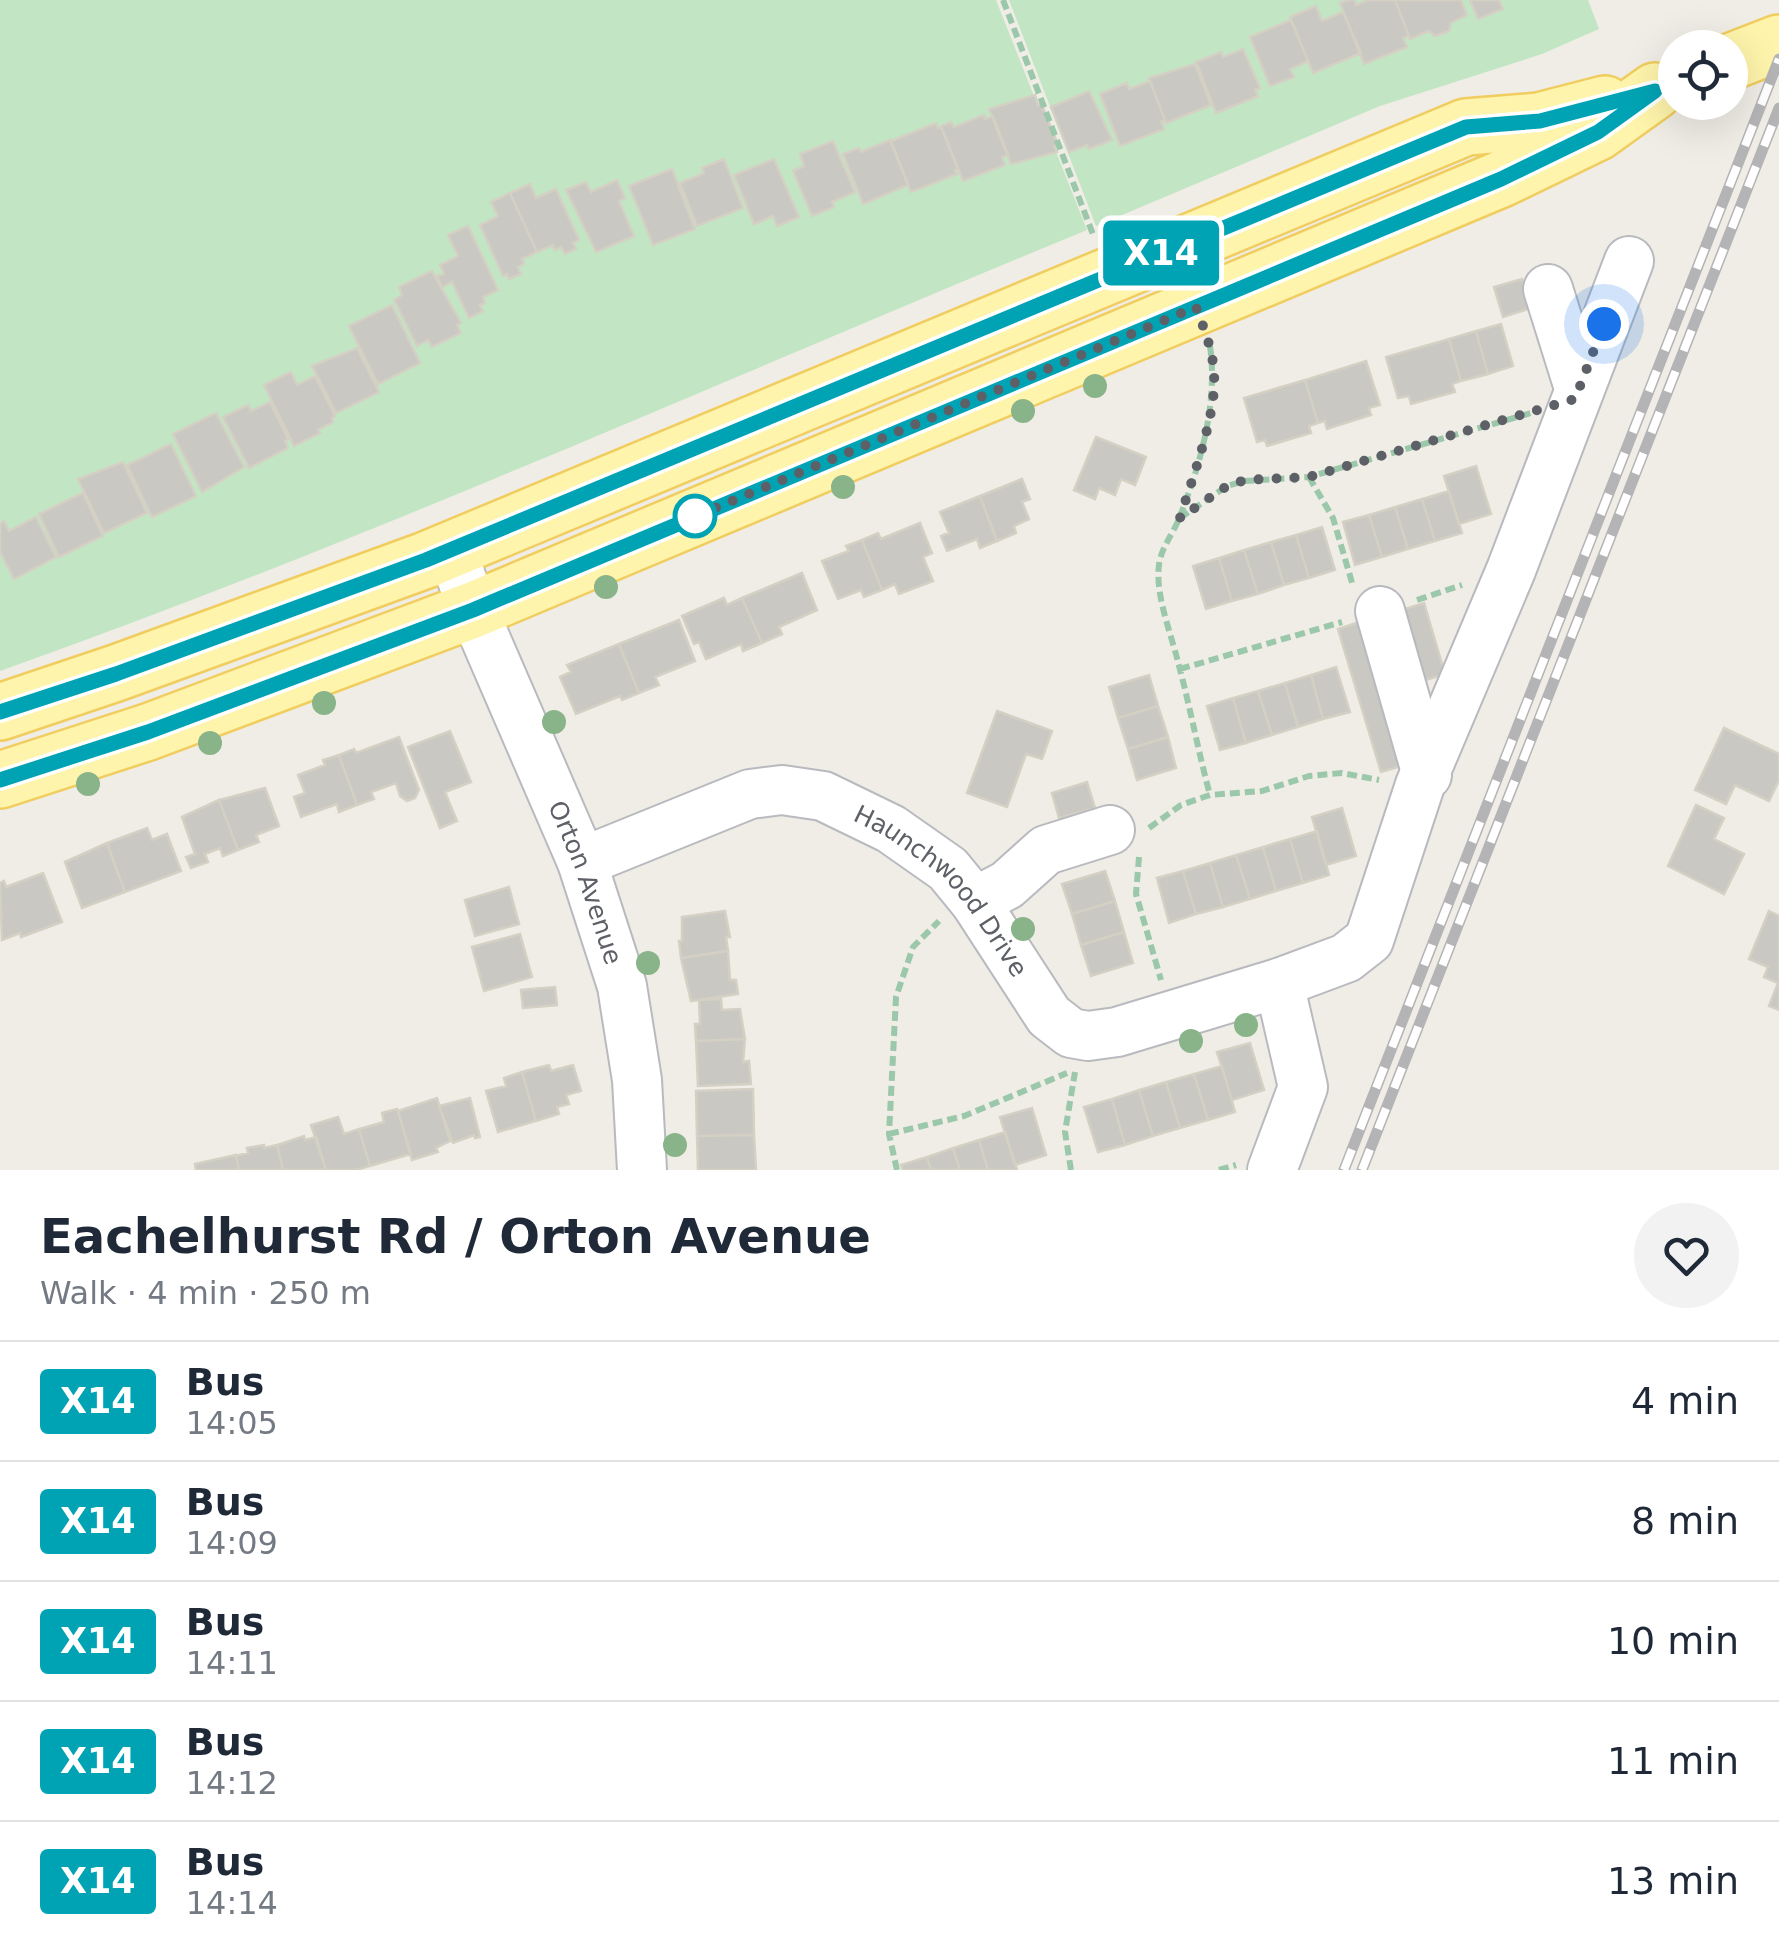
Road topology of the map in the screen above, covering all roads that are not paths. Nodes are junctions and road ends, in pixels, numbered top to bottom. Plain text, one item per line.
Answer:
1 (1779, 43) edge
2 (1748, 55) edge
3 (1658, 89) edge
4 (1658, 92) edge
5 (1628, 261) dead end
6 (1132, 265) junction
7 (1548, 289) dead end
8 (1188, 311) junction
9 (1577, 393) junction
10 (451, 550) junction
11 (1368, 606) road end
12 (473, 610) junction
13 (0, 712) edge
14 (0, 780) edge
15 (1423, 780) junction
16 (1130, 838) road end
17 (582, 862) junction
18 (975, 902) junction
19 (1279, 983) junction
20 (642, 1170) edge
21 (1272, 1170) edge

1 - 2 main road
3 - 6 main road
4 - 8 main road
5 - 9 street, Haunchwood Drive
6 - 8 main road
6 - 10 main road
7 - 9 street
8 - 12 main road
9 - 15 street, Haunchwood Drive
10 - 12 street, Orton Avenue
10 - 13 main road
11 - 15 street
12 - 14 main road
12 - 17 street, Orton Avenue
15 - 19 street, Haunchwood Drive
16 - 18 street
17 - 18 street, Haunchwood Drive
17 - 20 street, Orton Avenue
18 - 19 street, Haunchwood Drive
19 - 21 street

